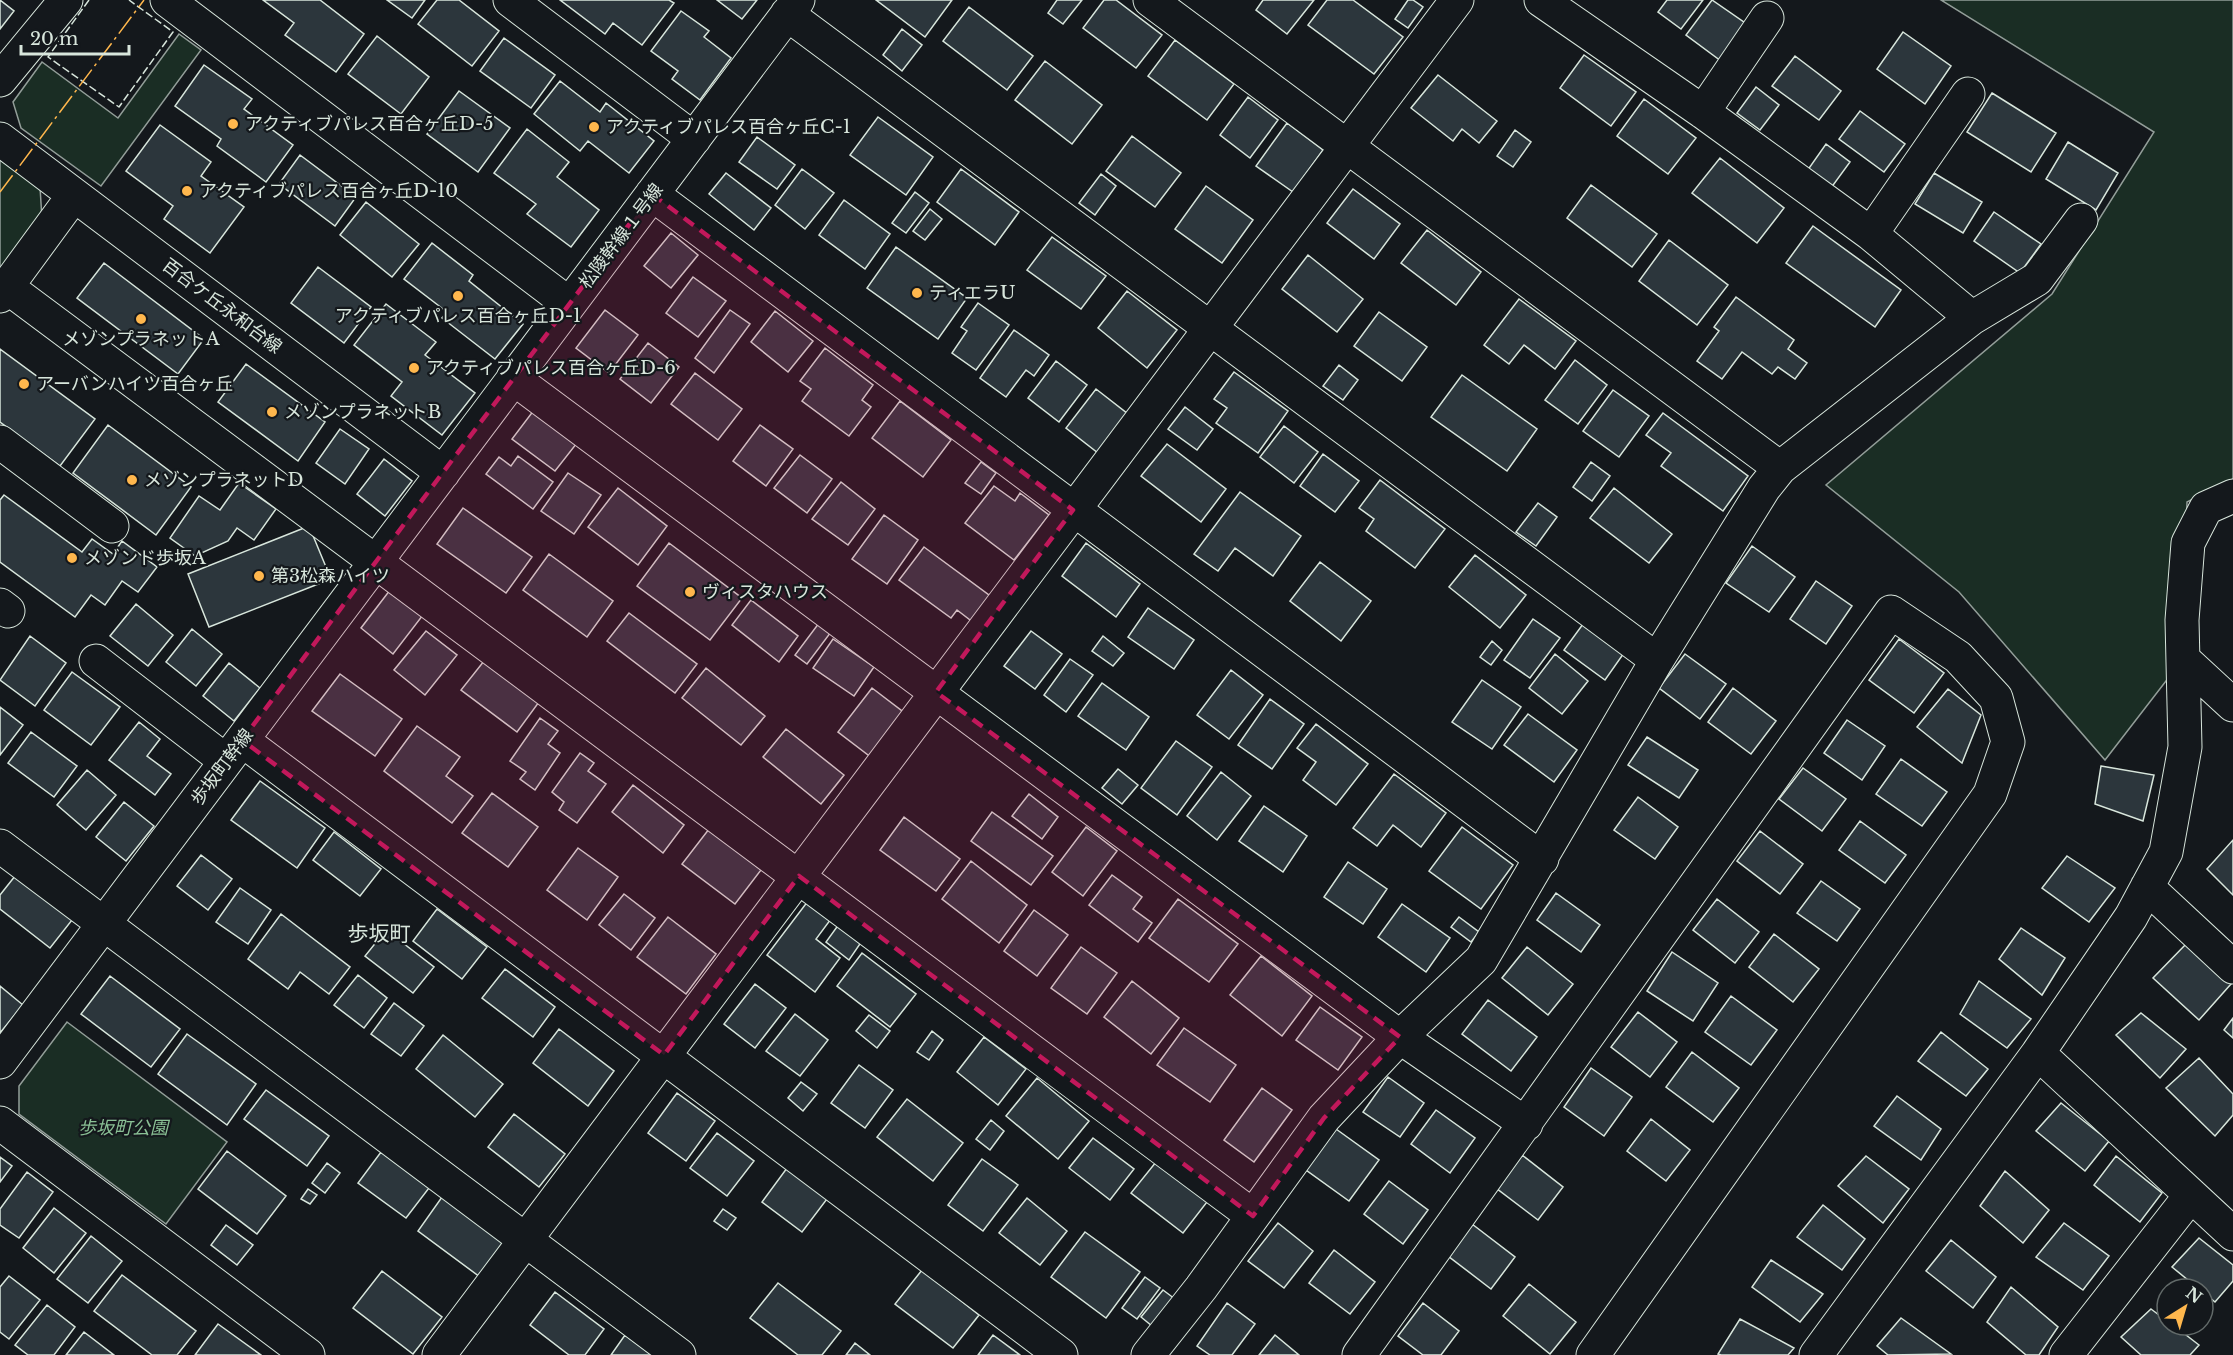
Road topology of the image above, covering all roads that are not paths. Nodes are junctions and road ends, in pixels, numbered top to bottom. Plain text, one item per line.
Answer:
1 (66, 0) edge
2 (168, 0) edge
3 (510, 0) edge
4 (1150, 0) edge
5 (1457, 0) edge
6 (1541, 0) edge
7 (793, 7) edge
8 (1767, 18) dead end
9 (0, 80) edge
10 (1968, 94) dead end
11 (1703, 112) junction
12 (0, 139) edge
13 (694, 139) junction
14 (1347, 147) junction
15 (652, 194) junction
16 (74, 195) junction
17 (2081, 220) dead end
18 (1871, 234) junction
19 (3, 291) edge
20 (569, 304) junction
21 (1972, 318) junction
22 (1211, 327) junction
23 (513, 378) junction
24 (0, 442) edge
25 (1780, 468) junction
26 (443, 472) junction
27 (2233, 496) edge
28 (1073, 510) junction
29 (112, 526) dead end
30 (377, 561) junction
31 (2183, 659) junction
32 (1657, 660) junction
33 (96, 661) dead end
34 (936, 692) junction
35 (2233, 705) edge
36 (234, 751) junction
37 (0, 846) edge
38 (1542, 859) junction
39 (799, 876) junction
40 (2147, 887) junction
41 (105, 922) junction
42 (2233, 967) edge
43 (1400, 1037) junction
44 (2038, 1053) junction
45 (664, 1055) junction
46 (0, 1062) edge
47 (0, 1123) edge
48 (1526, 1124) junction
49 (2191, 1195) junction
50 (1253, 1216) junction
51 (2233, 1234) edge
52 (526, 1240) junction
53 (308, 1355) edge
54 (440, 1355) edge
55 (679, 1355) edge
56 (1060, 1355) edge
57 (1148, 1355) edge
58 (1359, 1355) edge
59 (1593, 1355) edge
60 (1816, 1355) edge
61 (2066, 1355) edge

1 - 9 street
2 - 20 street
3 - 13 street
4 - 14 street
5 - 14 street
6 - 11 street
7 - 13 street, 松陵幹線１号線
7 - 22 street
8 - 11 street
10 - 18 street
11 - 18 street
12 - 16 street, 百合ケ丘永和台線
13 - 15 street, 松陵幹線１号線
14 - 22 street
14 - 25 street
15 - 20 street, 松陵幹線１号線
15 - 28 street
16 - 19 street
16 - 26 street, 百合ケ丘永和台線
17 - 21 street
18 - 21 street
19 - 30 street
20 - 23 street, 松陵幹線１号線
21 - 25 street
22 - 28 street
22 - 32 street
23 - 26 street, 松陵幹線１号線
23 - 34 street
24 - 29 street
25 - 32 street
26 - 30 street, 歩坂町幹線
27 - 31 street
28 - 34 street
28 - 38 street
30 - 36 street, 歩坂町幹線
30 - 39 street
31 - 35 street
31 - 40 street
32 - 38 street
33 - 36 street
34 - 39 street
34 - 43 street
36 - 41 street, 歩坂町幹線
36 - 45 street
37 - 41 street
38 - 43 street
39 - 45 street
39 - 50 street
40 - 42 street
40 - 44 street
41 - 46 street, 歩坂町幹線
41 - 52 street
43 - 48 street
43 - 50 street
44 - 49 street
44 - 60 street
45 - 52 street
45 - 56 street
47 - 53 street
48 - 58 street
48 - 59 street
49 - 51 street
49 - 61 street
50 - 57 street
52 - 54 street
52 - 55 street

